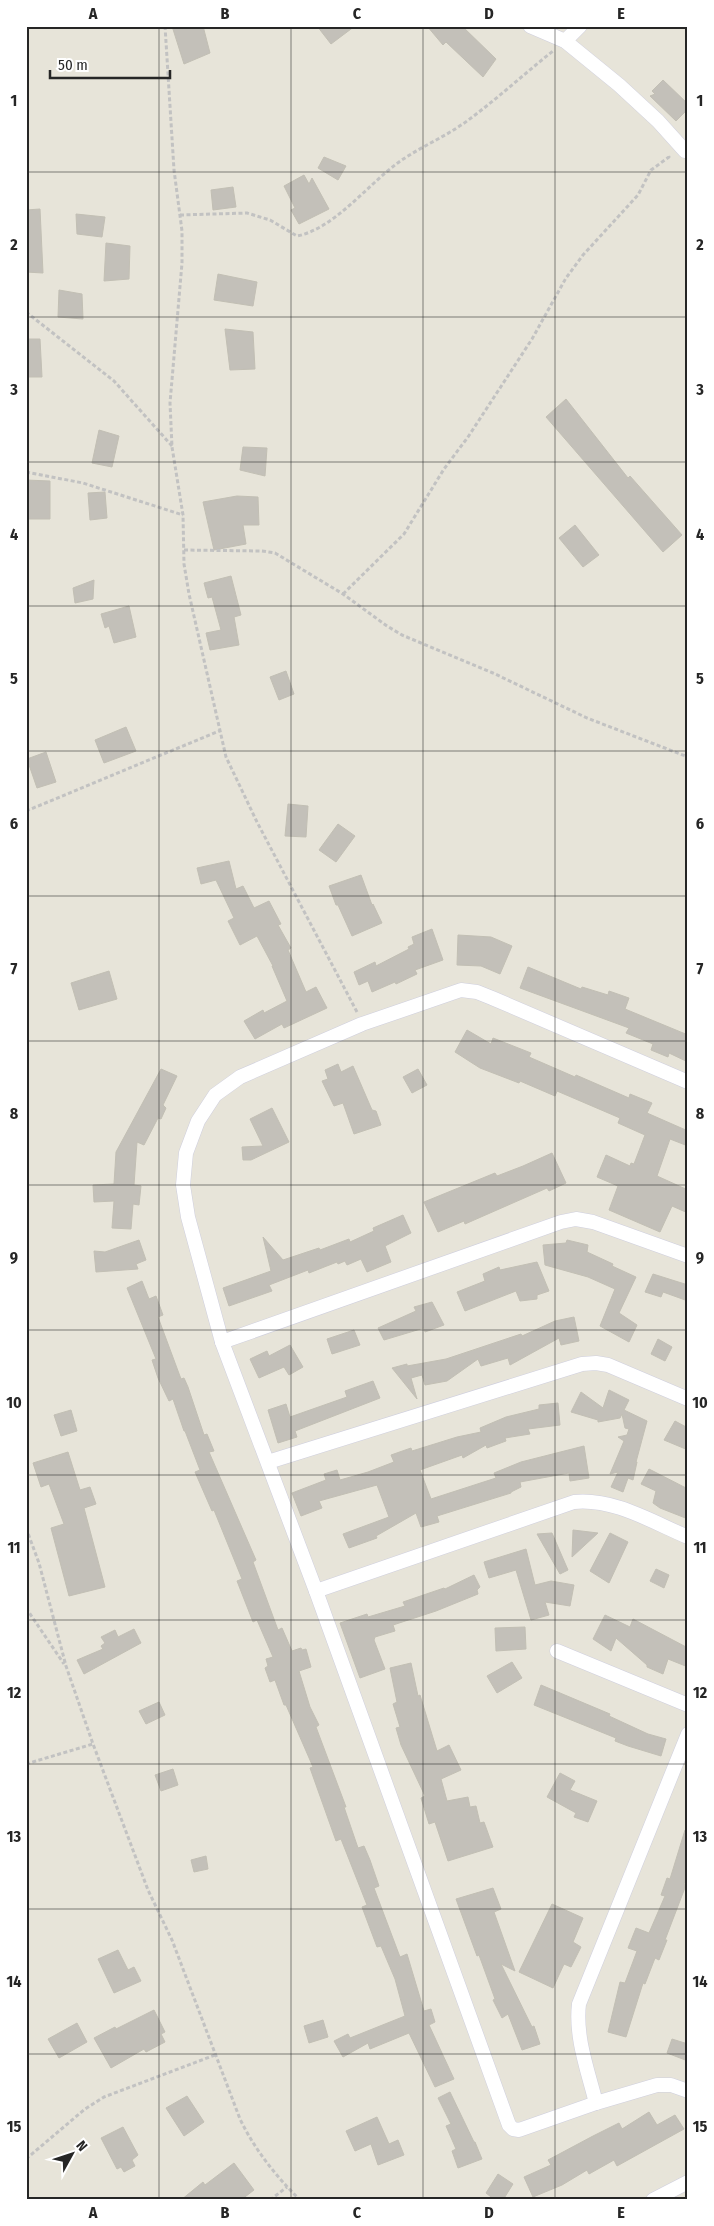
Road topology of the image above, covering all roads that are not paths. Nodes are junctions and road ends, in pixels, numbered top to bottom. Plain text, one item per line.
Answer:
1 (530, 26) edge
2 (580, 26) edge
3 (565, 41) junction
4 (687, 152) edge
5 (688, 1082) edge
6 (688, 1256) edge
7 (222, 1342) junction
8 (688, 1399) edge
9 (268, 1462) junction
10 (688, 1537) edge
11 (316, 1591) junction
12 (557, 1651) dead end
13 (688, 1705) edge
14 (688, 1734) edge
15 (688, 2091) edge
16 (596, 2103) junction
17 (688, 2182) edge
18 (652, 2200) edge

1 - 3 street
2 - 3 street
3 - 4 street
5 - 7 street
6 - 7 street
7 - 9 street
8 - 9 street
9 - 11 street
10 - 11 street
11 - 16 street
12 - 13 street
14 - 16 street
15 - 16 street
17 - 18 street

